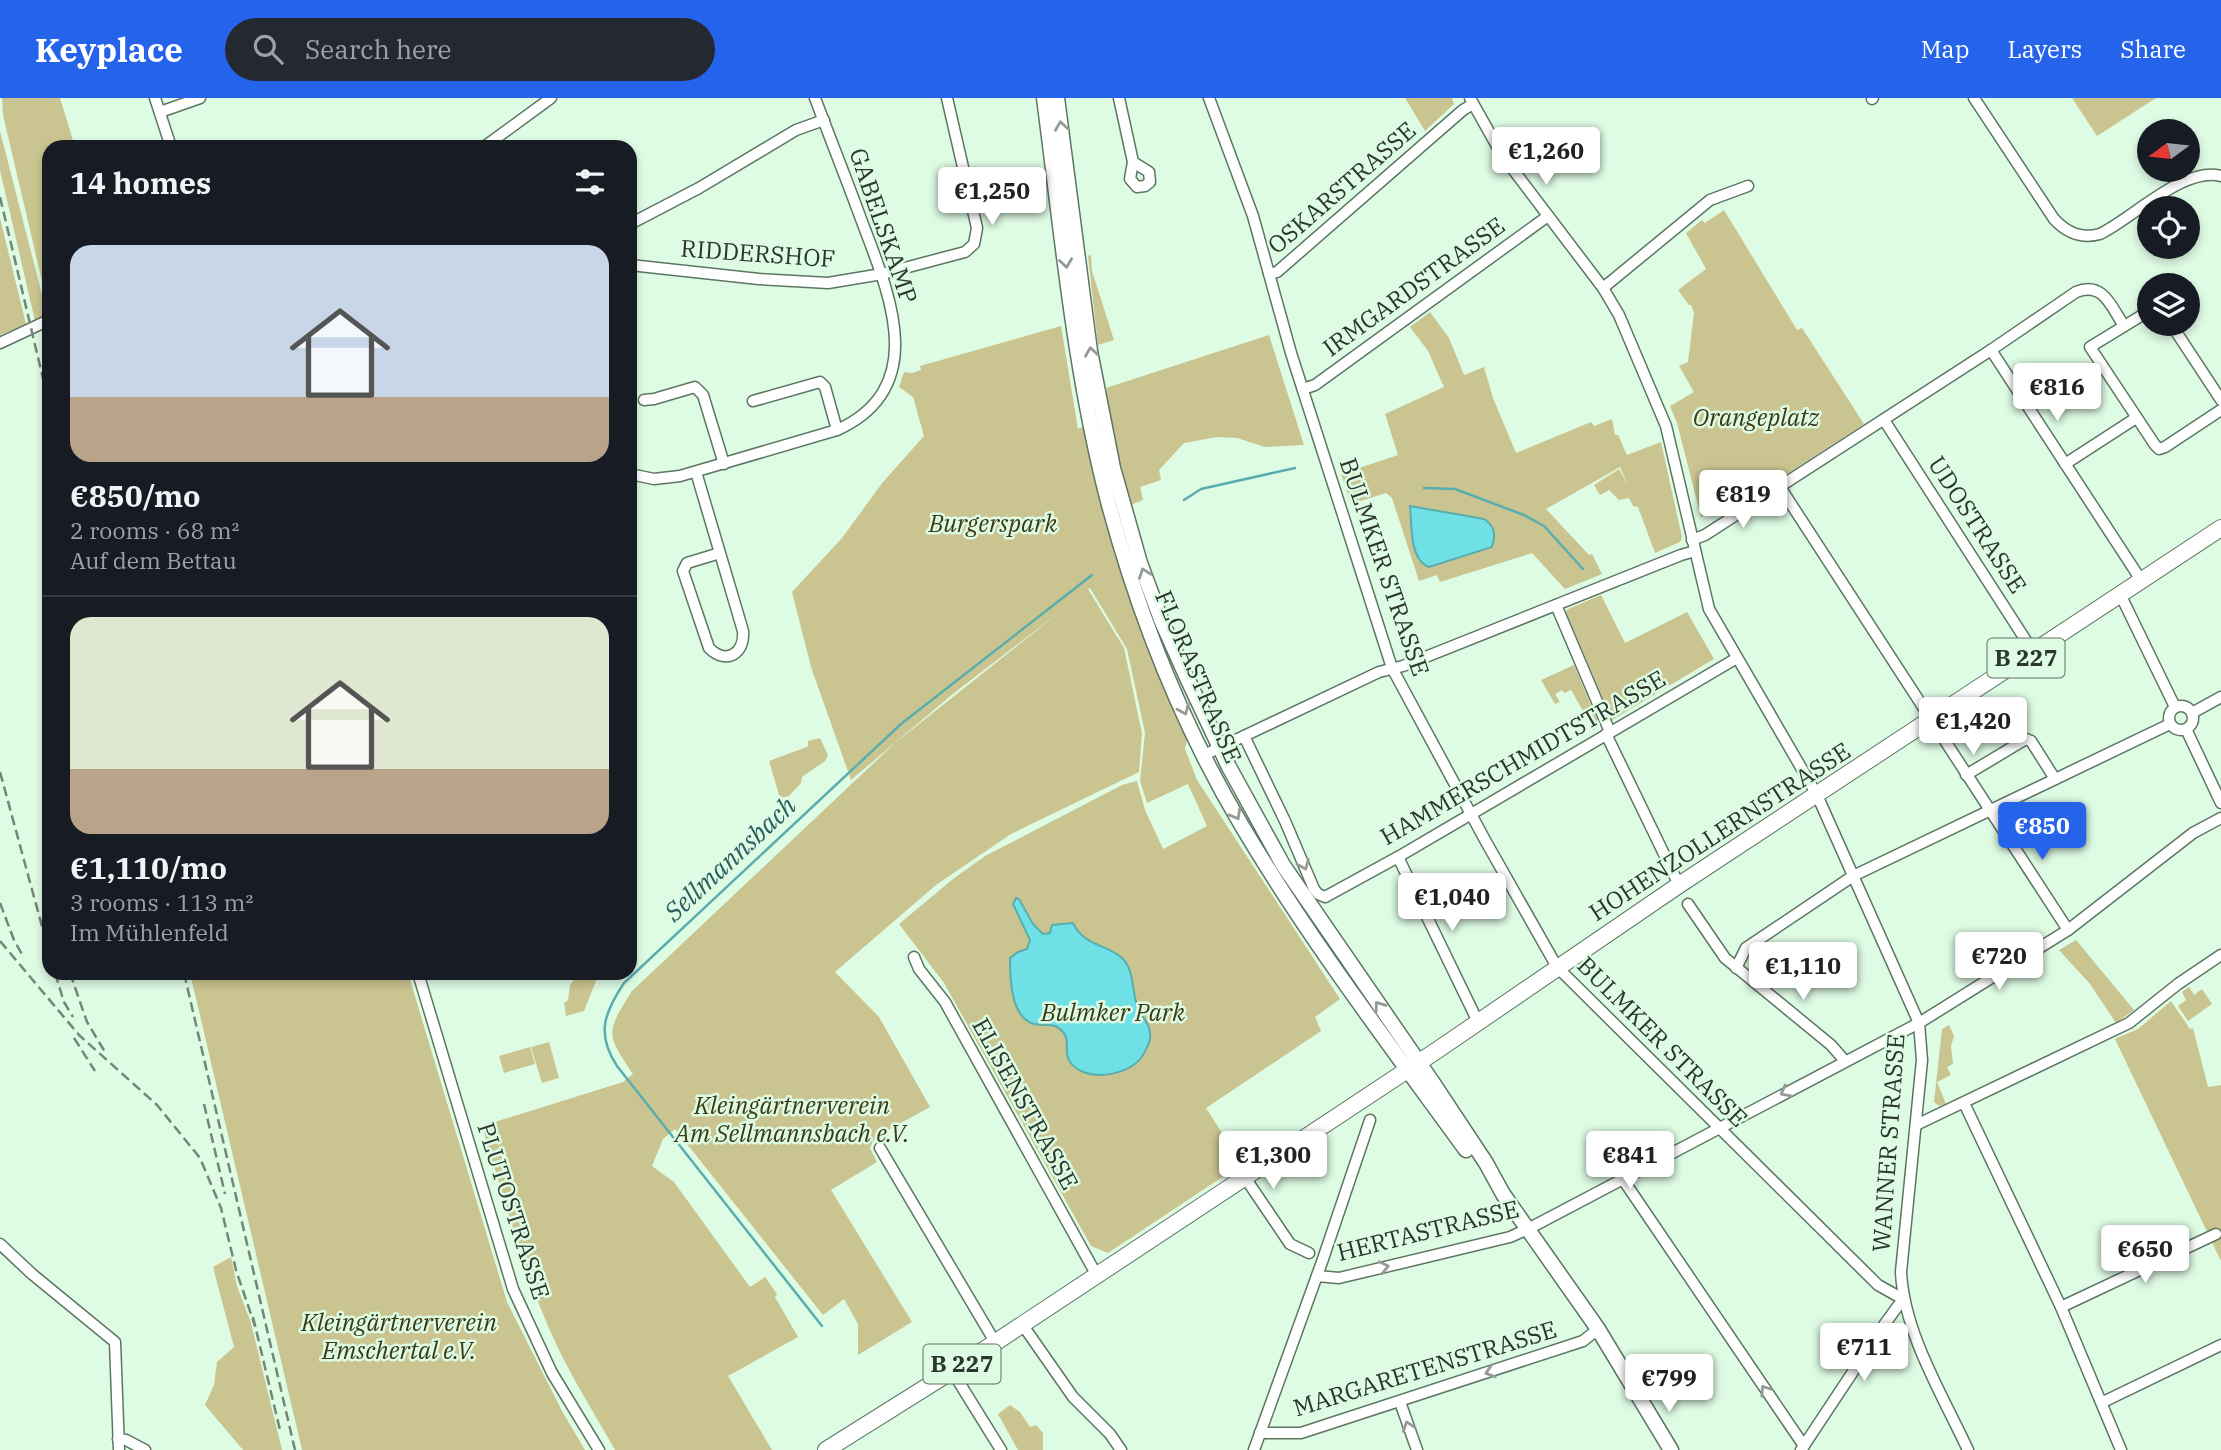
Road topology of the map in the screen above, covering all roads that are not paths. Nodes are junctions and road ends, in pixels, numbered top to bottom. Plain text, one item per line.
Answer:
1 (155, 98) edge
2 (201, 98) edge
3 (551, 98) edge
4 (815, 98) edge
5 (947, 98) edge
6 (1044, 98) edge
7 (1057, 98) edge
8 (1119, 98) edge
9 (1209, 98) edge
10 (1975, 98) edge
11 (1472, 101) edge
12 (160, 112) junction
13 (824, 120) junction
14 (169, 140) edge
15 (494, 140) edge
16 (1133, 162) dead end
17 (2221, 176) edge
18 (1748, 186) dead end
19 (1548, 216) junction
20 (637, 220) edge
21 (637, 266) edge
22 (882, 274) junction
23 (1269, 274) junction
24 (1603, 288) junction
25 (2137, 318) edge
26 (42, 323) edge
27 (2124, 326) junction
28 (2179, 336) edge
29 (0, 343) edge
30 (1991, 350) junction
31 (1303, 389) junction
32 (644, 400) dead end
33 (2221, 400) edge
34 (753, 401) dead end
35 (2221, 410) edge
36 (2136, 418) junction
37 (1884, 420) junction
38 (837, 430) junction
39 (724, 464) junction
40 (2065, 464) junction
41 (696, 472) junction
42 (637, 475) edge
43 (1780, 487) junction
44 (2221, 528) edge
45 (1694, 546) junction
46 (720, 553) junction
47 (2141, 580) junction
48 (2120, 593) junction
49 (1556, 605) junction
50 (2034, 653) junction
51 (1737, 657) junction
52 (1392, 668) junction
53 (2221, 696) edge
54 (2175, 707) junction
55 (2192, 713) junction
56 (1930, 721) junction
57 (2170, 724) junction
58 (2186, 729) junction
59 (1608, 733) junction
60 (1244, 736) junction
61 (1220, 747) junction
62 (1204, 755) junction
63 (1966, 775) junction
64 (2055, 779) junction
65 (1816, 795) junction
66 (2221, 803) edge
67 (1989, 811) junction
68 (1471, 814) junction
69 (2221, 818) edge
70 (1398, 857) junction
71 (1853, 876) junction
72 (1679, 886) junction
73 (1331, 895) joint
74 (1688, 904) dead end
75 (2068, 930) junction
76 (2221, 955) edge
77 (914, 957) dead end
78 (1557, 967) junction
79 (1737, 968) junction
80 (420, 980) edge
81 (1478, 1022) junction
82 (1919, 1023) junction
83 (1845, 1061) junction
84 (1412, 1066) junction
85 (1964, 1103) junction
86 (1370, 1120) dead end
87 (1916, 1125) junction
88 (1718, 1128) junction
89 (880, 1148) dead end
90 (1244, 1176) junction
91 (1622, 1178) junction
92 (1528, 1228) junction
93 (2216, 1234) dead end
94 (0, 1244) edge
95 (1309, 1253) dead end
96 (1096, 1274) junction
97 (1317, 1276) junction
98 (1903, 1299) junction
99 (2061, 1307) junction
100 (1022, 1324) junction
101 (1598, 1329) junction
102 (995, 1342) junction
103 (2221, 1345) edge
104 (952, 1371) junction
105 (1637, 1396) junction
106 (1400, 1402) junction
107 (2103, 1402) junction
108 (1261, 1433) junction
109 (118, 1445) edge
110 (1803, 1448) edge
111 (145, 1450) edge
112 (599, 1450) edge
113 (826, 1450) edge
114 (1001, 1450) edge
115 (1121, 1450) edge
116 (1254, 1450) edge
117 (1417, 1450) edge
118 (1660, 1450) edge
119 (1671, 1450) edge
120 (1968, 1450) edge
121 (2122, 1450) edge

1 - 12 street
2 - 12 street
3 - 15 street
4 - 13 street, GABELSKAMP
5 - 22 street, RIDDERSHOF
6 -> 62 main road, FLORASTRASSE
61 -> 7 main road, FLORASTRASSE
8 - 16 street
9 - 23 street, BULMKER STRASSE
10 - 17 street
11 - 19 street, WANNER STRASSE
11 - 23 street, OSKARSTRASSE
12 - 14 street
13 - 20 street
13 - 22 street, GABELSKAMP
18 - 24 street
19 - 24 street, WANNER STRASSE
19 - 31 street, IRMGARDSTRASSE
21 - 22 street, RIDDERSHOF
22 - 38 street, GABELSKAMP
23 - 31 street, BULMKER STRASSE
24 - 45 street, WANNER STRASSE
25 - 27 street
26 - 29 street
27 - 30 street
27 - 36 street
28 - 33 street
30 - 37 street
30 - 40 street
31 - 52 street, BULMKER STRASSE
32 - 39 street
34 - 38 street
35 - 36 street
36 - 40 street
37 - 43 street
37 - 50 street, UDOSTRASSE
38 - 39 street, GABELSKAMP
39 - 41 street, GABELSKAMP
40 - 47 street
41 - 42 street, GABELSKAMP
41 - 46 street
43 - 45 street
43 - 56 street
44 - 47 main road, HOHENZOLLERNSTRASSE / B 227
45 - 49 street
45 - 51 street, WANNER STRASSE
46 - 46 street
47 - 48 main road, HOHENZOLLERNSTRASSE / B 227
48 - 50 main road, HOHENZOLLERNSTRASSE / B 227
48 - 54 street
49 - 52 street
49 - 59 street
50 - 56 main road, HOHENZOLLERNSTRASSE / B 227
51 - 59 street, HAMMERSCHMIDTSTRASSE
51 - 65 street, WANNER STRASSE
52 - 60 street
52 - 68 street, BULMKER STRASSE
53 - 55 street
54 - 55 street
54 - 57 street
55 - 58 street
56 - 63 street
56 - 65 main road, HOHENZOLLERNSTRASSE / B 227
57 - 58 street
57 - 64 street
58 - 66 street
59 - 68 street, HAMMERSCHMIDTSTRASSE
59 - 72 street
60 - 61 street
60 -> 73 street, FLORASTRASSE
61 - 62 street
84 -> 61 main road, FLORASTRASSE
62 -> 84 main road, FLORASTRASSE
63 - 64 street
63 - 67 street
64 - 67 street
65 - 71 street, WANNER STRASSE
65 - 72 main road, HOHENZOLLERNSTRASSE / B 227
67 - 71 street
67 - 75 street
68 - 70 street, HAMMERSCHMIDTSTRASSE
68 - 78 street, BULMKER STRASSE
69 - 75 street, HERTASTRASSE
70 - 73 street, HAMMERSCHMIDTSTRASSE
70 - 81 street
71 - 79 street
71 - 82 street, WANNER STRASSE
72 - 78 main road, HOHENZOLLERNSTRASSE / B 227
74 - 79 street
75 - 82 street, HERTASTRASSE
76 - 85 street
77 - 96 street, ELISENSTRASSE
78 - 81 main road, HOHENZOLLERNSTRASSE / B 227
78 - 88 street, BULMKER STRASSE
79 - 83 street
80 - 112 street, PLUTOSTRASSE
81 - 84 main road, HOHENZOLLERNSTRASSE / B 227
82 - 83 street, HERTASTRASSE
82 - 87 street, WANNER STRASSE
83 -> 88 street, HERTASTRASSE
84 - 90 main road, HOHENZOLLERNSTRASSE / B 227
84 - 92 main road, FLORASTRASSE
85 - 87 street
85 - 99 street
86 - 97 street
87 - 98 street, WANNER STRASSE
88 - 91 street, HERTASTRASSE
88 - 98 street, BULMKER STRASSE
89 - 102 street
90 - 95 street
90 - 96 main road, HOHENZOLLERNSTRASSE / B 227
91 - 92 street, HERTASTRASSE
110 -> 91 street
97 -> 92 street, HERTASTRASSE
92 - 101 main road, FLORASTRASSE
93 - 99 street
94 - 109 street
96 - 100 main road, HOHENZOLLERNSTRASSE / B 227
97 - 108 street
98 - 110 street
98 - 120 street, WANNER STRASSE
99 - 107 street
100 - 102 main road, HOHENZOLLERNSTRASSE / B 227
100 - 115 street
101 - 105 main road, FLORASTRASSE
101 -> 106 street, MARGARETENSTRASSE
102 - 104 main road, HOHENZOLLERNSTRASSE / B 227
103 - 107 street
104 - 113 main road, HOHENZOLLERNSTRASSE / B 227
104 - 114 street
105 - 118 main road, FLORASTRASSE
105 - 119 main road, FLORASTRASSE
106 - 108 street, MARGARETENSTRASSE
117 -> 106 street
107 - 121 street
108 - 116 street
109 - 111 street

